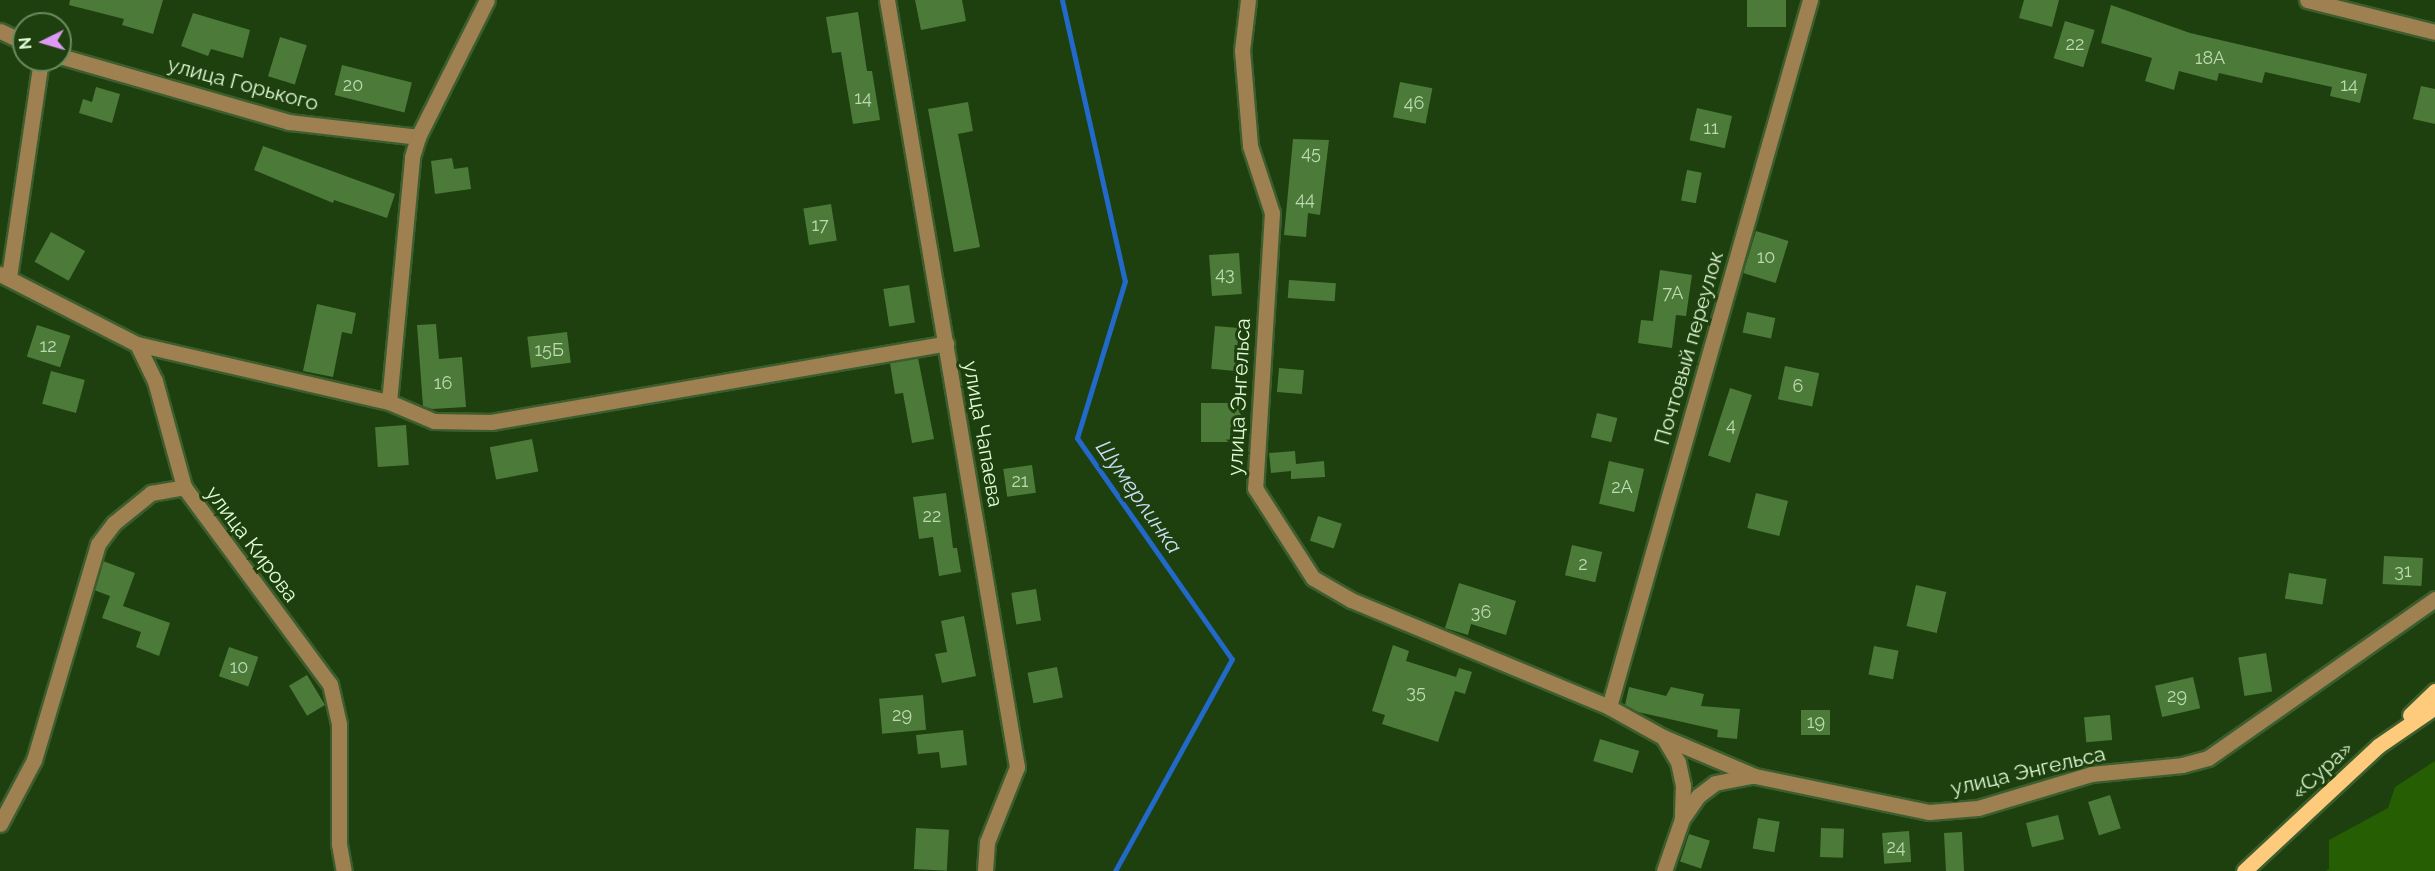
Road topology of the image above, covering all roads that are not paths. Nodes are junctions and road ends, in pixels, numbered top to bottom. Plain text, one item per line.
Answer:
1 (487, 0) edge
2 (887, 0) edge
3 (1248, 0) edge
4 (1810, 0) edge
5 (2307, 0) edge
6 (2435, 32) edge
7 (72, 59) edge
8 (39, 72) edge
9 (418, 137) junction
10 (5, 275) edge
11 (946, 343) junction
12 (137, 344) junction
13 (388, 402) junction
14 (184, 487) junction
15 (2435, 599) edge
16 (2435, 691) edge
17 (1609, 707) junction
18 (2435, 707) edge
19 (1663, 737) junction
20 (2378, 746) junction
21 (1755, 776) junction
22 (1682, 819) junction
23 (0, 824) edge
24 (344, 871) edge
25 (985, 871) edge
26 (1664, 871) edge
27 (2244, 871) edge

1 - 9 street
2 - 11 street, улица Чапаева
3 - 17 street, улица Энгельса
4 - 17 street, Почтовый переулок
5 - 6 street
7 - 9 street, улица Горького
8 - 10 street
9 - 13 street
10 - 12 street
11 - 13 street
11 - 25 street, улица Чапаева
12 - 13 street
12 - 14 street
14 - 23 street, улица Кирова
14 - 24 street, улица Кирова
15 - 21 street, улица Энгельса
16 - 20 main road
17 - 19 street, улица Энгельса
18 - 20 main road, «Сура»
19 - 21 street, улица Энгельса
19 - 22 street
20 - 27 main road, «Сура»
21 - 22 street
22 - 26 street

